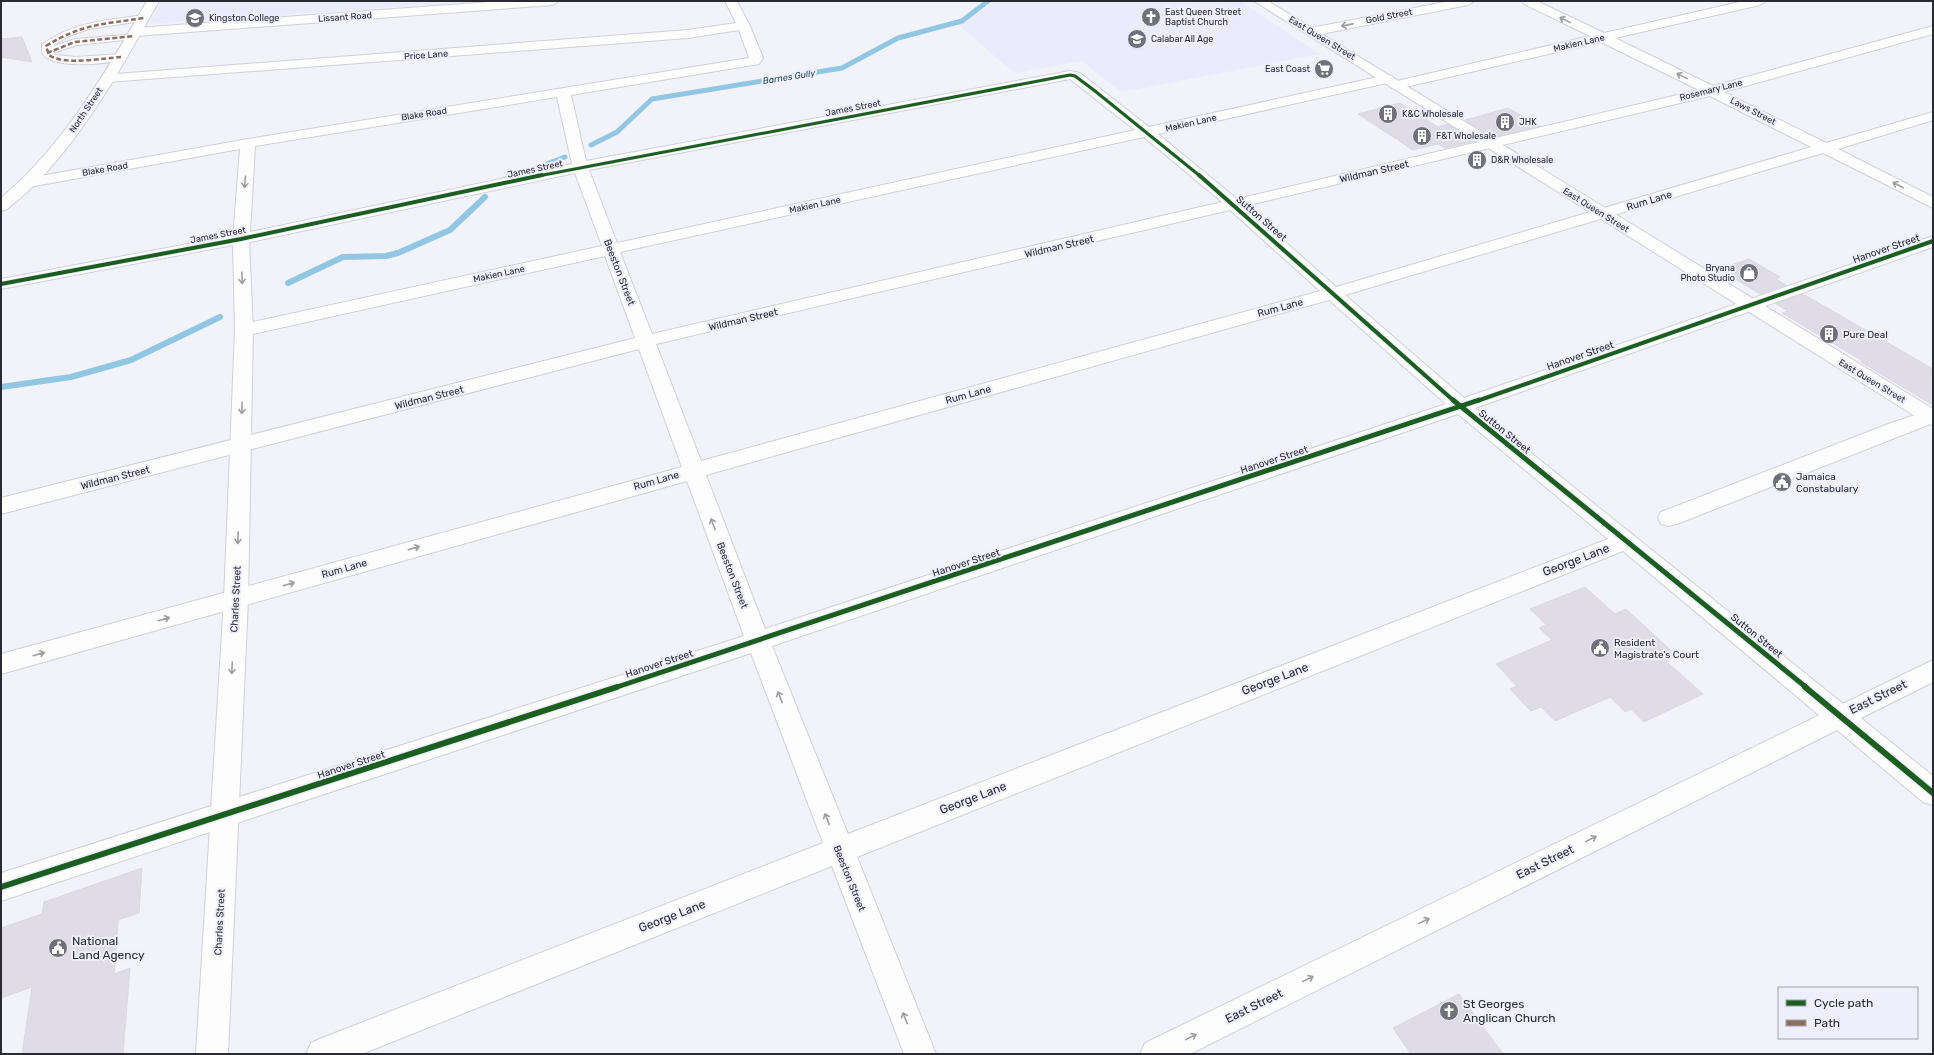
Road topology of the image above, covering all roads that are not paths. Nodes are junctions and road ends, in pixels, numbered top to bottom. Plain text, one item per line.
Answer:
1 (154, 1) edge
2 (554, 1) edge
3 (731, 1) edge
4 (1260, 1) edge
5 (1468, 1) edge
6 (1528, 1) edge
7 (1760, 1) edge
8 (144, 18) junction
9 (744, 26) junction
10 (1933, 30) edge
11 (1311, 32) junction
12 (135, 34) junction
13 (58, 38) junction
14 (1602, 38) junction
15 (75, 42) junction
16 (47, 53) junction
17 (121, 56) junction
18 (1073, 75) joint
19 (108, 78) junction
20 (1392, 82) junction
21 (563, 91) junction
22 (1712, 91) junction
23 (1933, 116) edge
24 (1148, 132) junction
25 (248, 143) junction
26 (1488, 144) junction
27 (1822, 147) junction
28 (580, 167) junction
29 (29, 182) junction
30 (1933, 203) edge
31 (1233, 204) junction
32 (1, 206) edge
33 (1603, 214) junction
34 (241, 239) junction
35 (1933, 241) edge
36 (611, 249) junction
37 (1, 284) edge
38 (1333, 293) junction
39 (1750, 306) junction
40 (244, 330) junction
41 (646, 341) junction
42 (1461, 406) junction
43 (1932, 417) edge
44 (241, 445) junction
45 (693, 470) junction
46 (1, 506) edge
47 (1669, 518) dead end
48 (1625, 541) junction
49 (236, 599) junction
50 (758, 641) junction
51 (1, 664) edge
52 (1933, 670) edge
53 (1841, 715) junction
54 (1933, 793) edge
55 (224, 815) junction
56 (839, 850) junction
57 (1, 887) edge
58 (212, 1054) edge
59 (322, 1054) edge
60 (920, 1054) edge
61 (1156, 1054) edge

1 - 8 street, North Street
2 - 12 street, Lissant Road
3 - 9 street, Blake Road
4 - 11 street, East Queen Street
5 -> 11 street, Gold Street
14 -> 6 street, Laws Street
7 - 14 street, Makien Lane
8 - 12 street, North Street
8 - 13 street
9 - 19 street, Price Lane
9 - 21 street, Blake Road
10 - 22 street, Rosemary Lane
11 - 20 street, East Queen Street
12 - 15 street
12 - 17 street, North Street
13 - 15 street
13 - 16 street
14 - 20 street, Makien Lane
22 -> 14 street, Laws Street
15 - 16 street
16 - 17 street
17 - 19 street, North Street
18 - 24 street, Sutton Street
18 - 28 street, James Street
19 - 29 street, North Street
20 - 24 street, Makien Lane
20 - 26 street, East Queen Street
21 - 25 street, Blake Road
21 - 28 street, Beeston Street
22 - 26 street, Rosemary Lane
22 - 27 street, Laws Street
23 - 27 street, Rum Lane
24 - 31 street, Sutton Street
24 - 36 street, Makien Lane
25 - 29 street, Blake Road
25 -> 34 street, Charles Street
26 - 31 street, Wildman Street
26 - 33 street, East Queen Street
30 -> 27 street, Laws Street
27 - 33 street, Rum Lane
28 - 34 street, James Street
28 - 36 street, Beeston Street
29 - 32 street, North Street
31 - 38 street, Sutton Street
31 - 41 street, Wildman Street
33 - 38 street, Rum Lane
33 - 39 street, East Queen Street
34 - 37 street, James Street
34 -> 40 street, Charles Street
35 - 39 street, Hanover Street
36 - 40 street, Makien Lane
36 - 41 street, Beeston Street
38 - 42 street, Sutton Street
38 - 45 street, Rum Lane
39 - 42 street, Hanover Street
39 - 43 street, East Queen Street
40 -> 44 street, Charles Street
41 - 44 street, Wildman Street
41 - 45 street, Beeston Street
42 - 48 street, Sutton Street
42 - 50 street, Hanover Street
43 - 47 street
44 - 46 street, Wildman Street
44 -> 49 street, Charles Street
49 -> 45 street, Rum Lane
50 -> 45 street, Beeston Street
48 - 53 street, Sutton Street
48 - 56 street, George Lane
51 -> 49 street, Rum Lane
49 -> 55 street, Charles Street
50 - 55 street, Hanover Street
56 -> 50 street, Beeston Street
52 - 53 street, East Street
53 - 54 street, Sutton Street
61 -> 53 street, East Street
55 - 57 street, Hanover Street
55 - 58 street, Charles Street
56 - 59 street, George Lane
60 -> 56 street, Beeston Street

